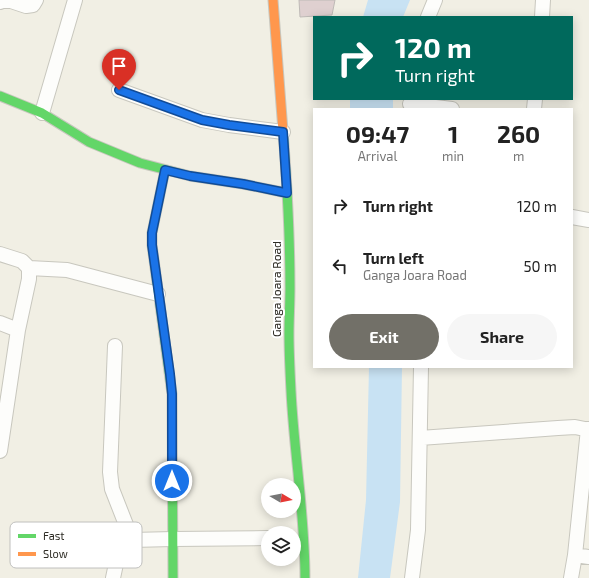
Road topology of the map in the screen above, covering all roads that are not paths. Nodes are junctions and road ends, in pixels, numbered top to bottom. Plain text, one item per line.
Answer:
1 (36, 0) edge
2 (75, 0) edge
3 (273, 0) edge
4 (435, 0) edge
5 (543, 0) edge
6 (0, 2) edge
7 (428, 16) edge
8 (542, 16) edge
9 (119, 90) dead end
10 (0, 96) edge
11 (410, 104) edge
12 (444, 108) edge
13 (42, 113) junction
14 (283, 132) junction
15 (165, 170) junction
16 (287, 193) junction
17 (573, 218) edge
18 (589, 220) edge
19 (0, 254) edge
20 (29, 268) junction
21 (158, 294) junction
22 (0, 323) edge
23 (18, 330) junction
24 (115, 346) dead end
25 (421, 368) edge
26 (589, 429) edge
27 (420, 438) junction
28 (0, 451) edge
29 (125, 522) edge
30 (299, 526) edge
31 (173, 538) junction
32 (261, 538) edge
33 (142, 540) edge
34 (301, 551) edge
35 (582, 556) edge
36 (115, 568) edge
37 (113, 578) edge
38 (173, 578) edge
39 (305, 578) edge
40 (412, 578) edge
41 (571, 578) edge

1 - 6 street
2 - 13 street
3 - 14 street, Ganga Joara Road
4 - 7 street
5 - 8 street
9 - 14 street
10 - 13 street
11 - 12 street
13 - 15 street
14 - 16 street, Ganga Joara Road
15 - 16 street
15 - 21 street
16 - 30 street, Ganga Joara Road
17 - 18 street
19 - 20 street
20 - 21 street
20 - 23 street
21 - 31 street
22 - 23 street
23 - 28 street
24 - 29 street
25 - 27 street
26 - 27 street
26 - 35 street
27 - 40 street
31 - 32 street
31 - 33 street
31 - 38 street
34 - 39 street, Ganga Joara Road
35 - 41 street
36 - 37 street

